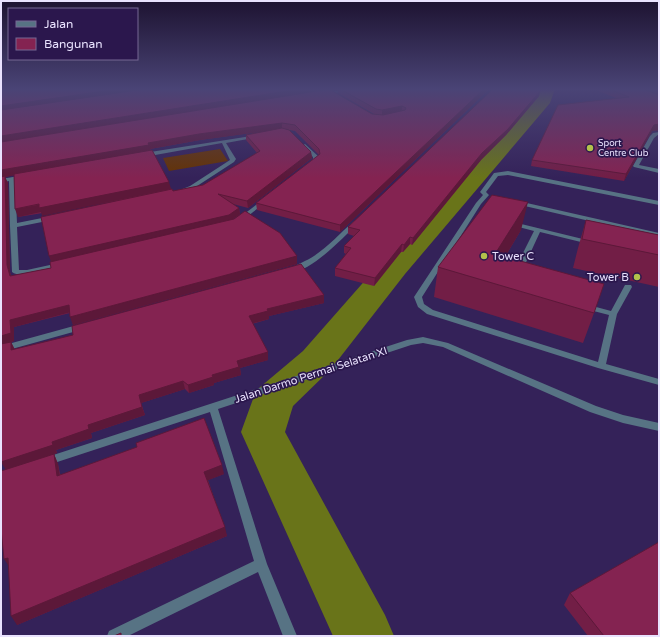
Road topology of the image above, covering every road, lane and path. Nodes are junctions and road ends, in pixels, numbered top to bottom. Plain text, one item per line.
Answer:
1 (659, 133) edge
2 (267, 134) edge
3 (223, 141) junction
4 (302, 143) edge
5 (137, 157) edge
6 (307, 169) edge
7 (659, 171) edge
8 (35, 175) edge
9 (12, 179) junction
10 (1, 181) edge
11 (174, 192) edge
12 (486, 195) junction
13 (270, 196) edge
14 (493, 197) edge
15 (508, 201) edge
16 (659, 203) edge
17 (59, 216) edge
18 (359, 218) edge
19 (236, 222) edge
20 (508, 223) edge
21 (13, 226) junction
22 (538, 230) junction
23 (659, 235) edge
24 (599, 244) edge
25 (65, 263) edge
26 (286, 272) edge
27 (514, 279) edge
28 (628, 287) dead end
29 (577, 303) edge
30 (613, 314) junction
31 (86, 326) edge
32 (1, 349) edge
33 (601, 366) junction
34 (659, 382) edge
35 (213, 407) junction
36 (659, 427) edge
37 (38, 465) edge
38 (261, 564) junction
39 (114, 636) edge
40 (290, 636) edge

1 - 7 street
2 - 3 street
3 - 5 street
3 - 11 street
4 - 6 street
8 - 9 street
9 - 10 street
9 - 21 street
12 - 14 street
12 - 16 street
12 - 33 street
13 - 19 street
15 - 23 street
17 - 21 street
18 - 26 street
20 - 22 street
21 - 25 street
22 - 24 street
22 - 27 street
28 - 30 street
29 - 30 street
30 - 33 street
31 - 32 street
33 - 34 street
35 - 36 street, Jalan Darmo Permai Selatan XI
35 - 37 street, Jalan Darmo Permai Selatan XI
35 - 38 street
38 - 39 street
38 - 40 street

